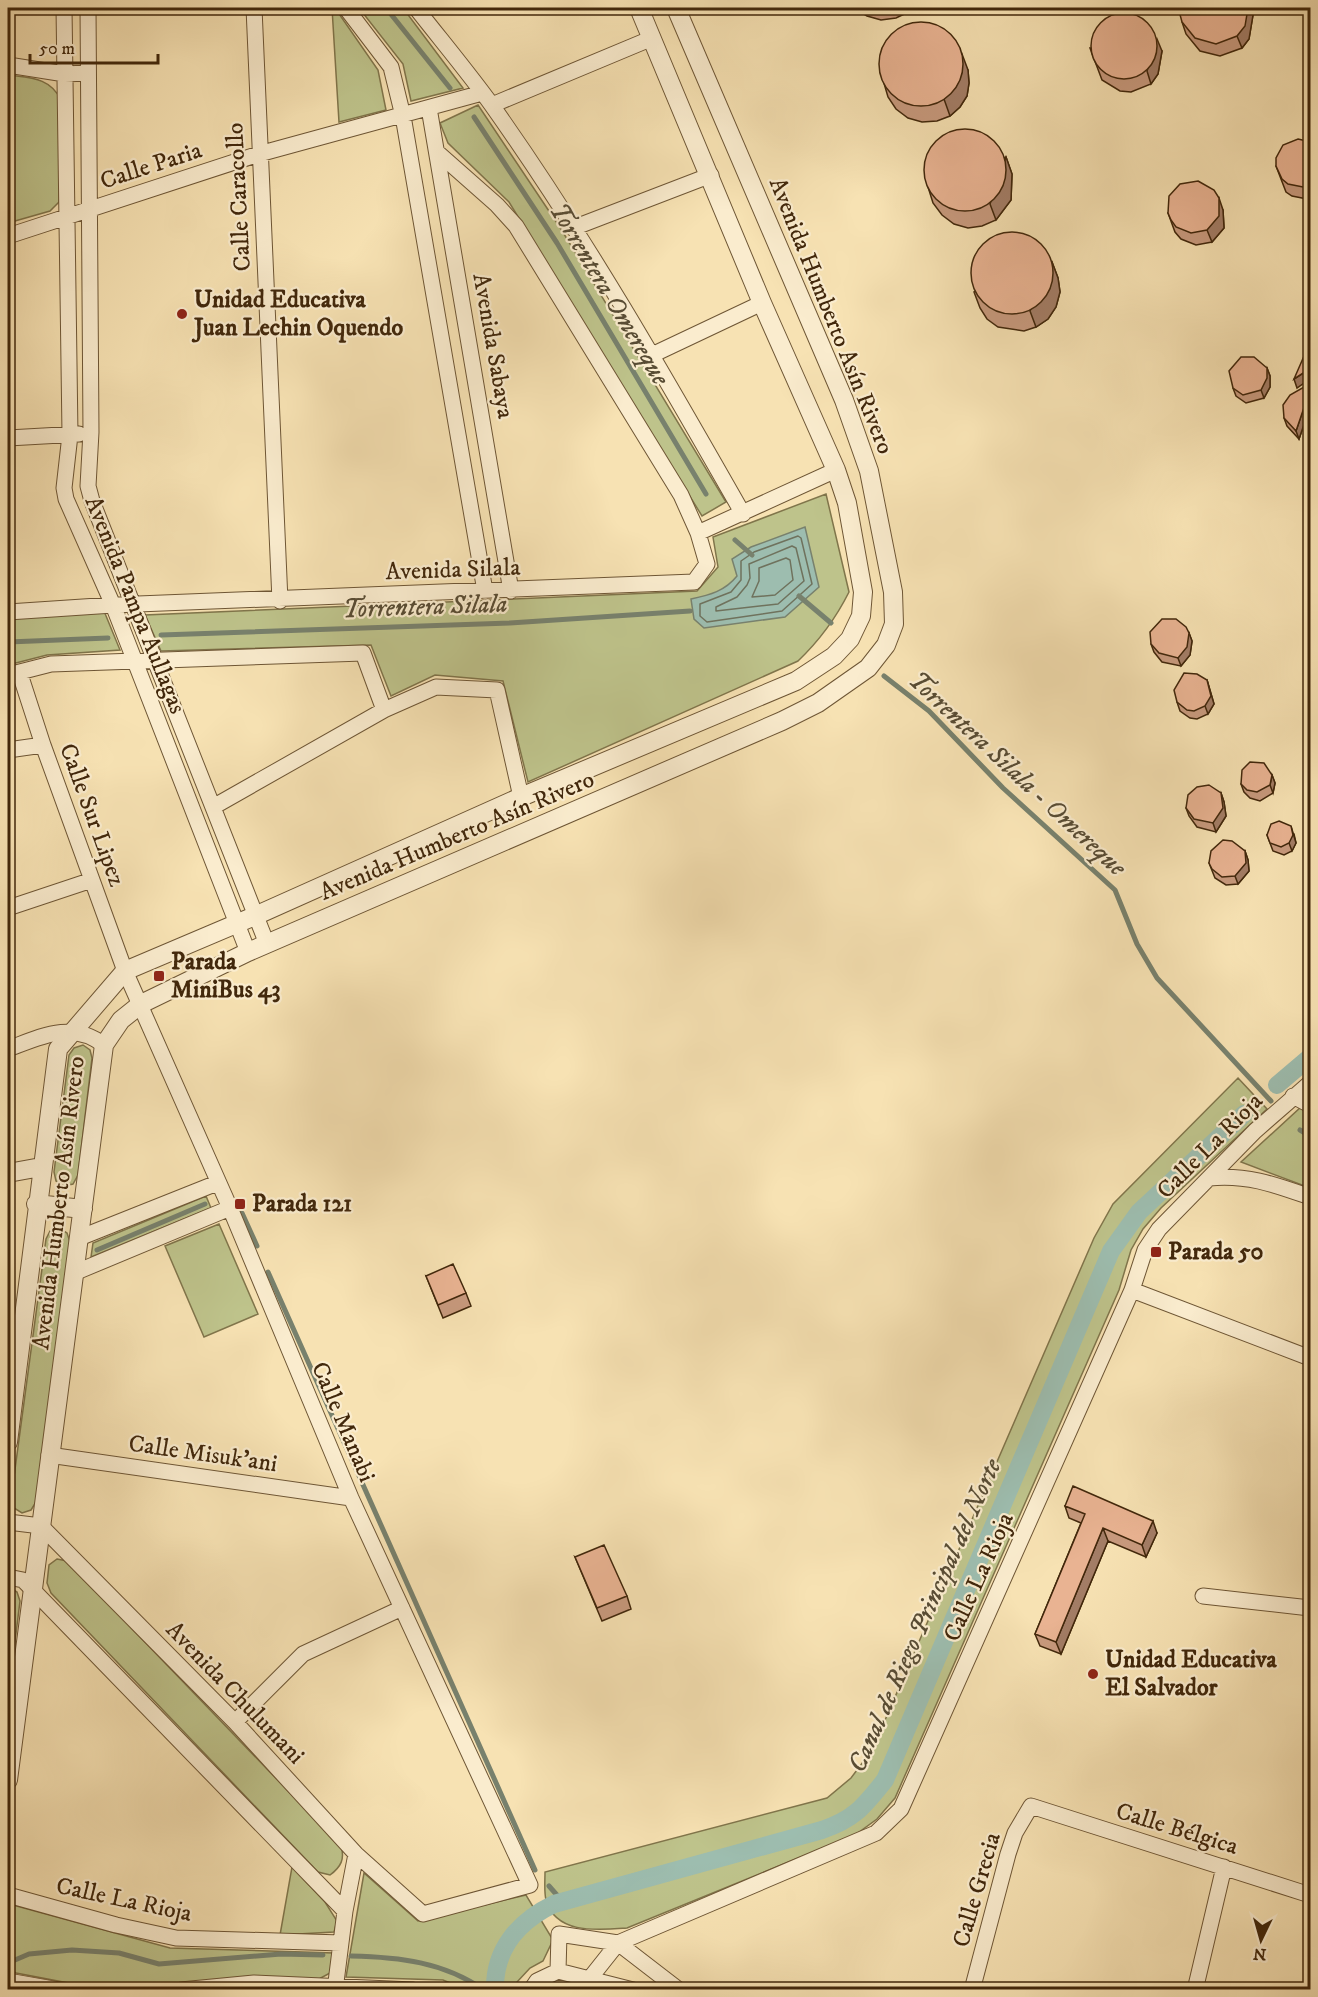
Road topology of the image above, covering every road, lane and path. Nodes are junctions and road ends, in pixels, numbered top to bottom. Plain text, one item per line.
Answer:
1 (64, 8) edge
2 (88, 8) edge
3 (254, 8) edge
4 (346, 8) edge
5 (416, 8) edge
6 (639, 8) edge
7 (676, 8) edge
8 (650, 39) junction
9 (8, 65) edge
10 (87, 73) junction
11 (64, 74) junction
12 (487, 99) junction
13 (429, 108) junction
14 (403, 116) junction
15 (437, 152) junction
16 (260, 154) junction
17 (711, 175) junction
18 (89, 210) junction
19 (68, 218) junction
20 (573, 228) junction
21 (8, 236) edge
22 (762, 303) junction
23 (652, 355) junction
24 (91, 432) junction
25 (70, 435) junction
26 (8, 438) edge
27 (836, 470) junction
28 (743, 514) junction
29 (698, 534) junction
30 (485, 591) junction
31 (511, 591) junction
32 (280, 601) junction
33 (113, 605) junction
34 (132, 606) junction
35 (8, 612) edge
36 (135, 660) junction
37 (158, 661) junction
38 (14, 674) edge
39 (768, 693) junction
40 (384, 710) junction
41 (782, 720) junction
42 (43, 745) junction
43 (8, 750) edge
44 (521, 796) junction
45 (213, 807) junction
46 (92, 880) junction
47 (8, 908) edge
48 (258, 915) junction
49 (236, 923) junction
50 (267, 944) junction
51 (248, 952) junction
52 (125, 971) junction
53 (141, 1004) junction
54 (71, 1031) junction
55 (104, 1045) junction
56 (8, 1049) edge
57 (1311, 1083) edge
58 (1293, 1096) junction
59 (1311, 1105) edge
60 (41, 1167) junction
61 (8, 1173) edge
62 (1209, 1178) junction
63 (217, 1183) junction
64 (1311, 1197) edge
65 (36, 1204) junction
66 (230, 1208) junction
67 (82, 1209) junction
68 (79, 1238) junction
69 (74, 1274) junction
70 (1132, 1290) junction
71 (1311, 1358) edge
72 (8, 1442) edge
73 (49, 1455) junction
74 (351, 1498) junction
75 (8, 1522) edge
76 (41, 1526) junction
77 (8, 1577) edge
78 (31, 1588) junction
79 (1203, 1596) dead end
80 (402, 1608) junction
81 (1311, 1608) edge
82 (235, 1722) junction
83 (8, 1780) edge
84 (1031, 1806) joint
85 (356, 1854) junction
86 (1224, 1868) junction
87 (8, 1895) edge
88 (1311, 1895) edge
89 (345, 1911) junction
90 (423, 1914) joint
91 (341, 1943) junction
92 (618, 1944) junction
93 (558, 1971) junction
94 (591, 1977) junction
95 (8, 1981) edge
96 (335, 1987) edge
97 (59, 1989) edge
98 (181, 1989) edge
99 (413, 1989) edge
100 (531, 1989) edge
101 (633, 1989) edge
102 (679, 1989) edge
103 (972, 1989) edge
104 (1195, 1989) edge

1 - 11 street, Avenida Pampa Aullagas
2 - 10 street, Avenida Pampa Aullagas
3 - 16 street, Calle Caracollo
4 - 14 street, Avenida Sabaya
5 - 12 street
6 - 8 street, Avenida Humberto Asín Rivero
7 - 41 street, Avenida Humberto Asín Rivero
8 - 12 street, Calle Paria
8 - 17 street, Avenida Humberto Asín Rivero
9 - 11 street
10 - 11 street
10 - 18 street, Avenida Pampa Aullagas
11 - 19 street, Avenida Pampa Aullagas
12 - 13 street, Calle Paria
12 - 20 street
13 - 14 street, Calle Paria
13 - 15 street, Avenida Sabaya
14 - 16 street, Calle Paria
14 - 30 street, Avenida Sabaya
15 - 29 street
15 - 31 street, Avenida Sabaya
16 - 18 street, Calle Paria
16 - 32 street, Calle Caracollo
17 - 20 street
17 - 22 street, Avenida Humberto Asín Rivero
18 - 19 street, Calle Paria
18 - 24 street, Avenida Pampa Aullagas
19 - 21 street, Calle Paria
19 - 25 street, Avenida Pampa Aullagas
20 - 23 street
22 - 23 street
22 - 27 street, Avenida Humberto Asín Rivero
23 - 28 street
24 - 25 street
24 - 34 street, Avenida Pampa Aullagas
25 - 26 street
25 - 33 street, Avenida Pampa Aullagas
27 - 28 street
27 - 39 street, Avenida Humberto Asín Rivero
28 - 29 street
29 - 31 street, Avenida Silala
30 - 31 street, Avenida Silala
30 - 32 street, Avenida Silala
32 - 34 street, Avenida Silala
33 - 34 street, Avenida Silala
33 - 35 street, Avenida Silala
33 - 36 street, Avenida Pampa Aullagas
34 - 37 street, Avenida Pampa Aullagas
36 - 37 street
36 - 38 street
36 - 49 street, Avenida Pampa Aullagas
37 - 40 street
37 - 45 street, Avenida Pampa Aullagas
38 - 42 street, Calle Sur Lipez
39 - 41 street
39 - 44 street, Avenida Humberto Asín Rivero
40 - 44 street
40 - 45 street
41 - 50 street, Avenida Humberto Asín Rivero
42 - 43 street
42 - 46 street, Calle Sur Lipez
44 - 48 street, Avenida Humberto Asín Rivero
45 - 48 street, Avenida Pampa Aullagas
46 - 47 street
46 - 52 street, Calle Sur Lipez
48 - 49 street, Avenida Humberto Asín Rivero
48 - 50 street, Avenida Pampa Aullagas
49 - 51 street, Avenida Pampa Aullagas
49 - 52 street, Avenida Humberto Asín Rivero
50 - 51 street, Avenida Humberto Asín Rivero
51 - 53 street, Avenida Humberto Asín Rivero
52 - 53 street, Calle Manabi
52 - 54 street, Avenida Humberto Asín Rivero
53 - 55 street, Avenida Humberto Asín Rivero
53 - 63 street, Calle Manabi
54 - 55 street
54 - 56 street
54 - 60 street, Avenida Humberto Asín Rivero
55 - 67 street, Avenida Humberto Asín Rivero
57 - 58 street, Calle La Rioja
58 - 59 street
58 - 62 street, Calle La Rioja
60 - 61 street
60 - 65 street, Avenida Humberto Asín Rivero
62 - 64 street
62 - 70 street, Calle La Rioja
63 - 66 street, Calle Manabi
63 - 68 street
65 - 67 street
65 - 72 street, Avenida Humberto Asín Rivero
66 - 69 street
66 - 74 street, Calle Manabi
67 - 68 street, Avenida Humberto Asín Rivero
68 - 69 street, Avenida Humberto Asín Rivero
69 - 73 street, Avenida Humberto Asín Rivero
70 - 71 street
70 - 92 street, Calle La Rioja
73 - 74 street, Calle Misuk'ani
73 - 76 street, Avenida Humberto Asín Rivero
74 - 80 street, Calle Manabi
75 - 76 street
76 - 78 street, Avenida Humberto Asín Rivero
76 - 82 street, Avenida Chulumani
77 - 78 street
78 - 83 street, Avenida Humberto Asín Rivero
78 - 89 street
79 - 81 street
80 - 82 street
80 - 90 street, Calle Manabi
82 - 85 street, Avenida Chulumani
84 - 86 street, Calle Bélgica
84 - 103 street, Calle Grecia
85 - 89 street
85 - 90 street, Avenida Chulumani
86 - 88 street, Calle Bélgica
86 - 104 street
87 - 91 street, Calle La Rioja
89 - 91 street
91 - 96 street
92 - 93 street
92 - 94 street, Calle La Rioja
92 - 102 street
93 - 94 street
93 - 100 street
94 - 101 street
95 - 97 street
96 - 98 street
96 - 99 street

